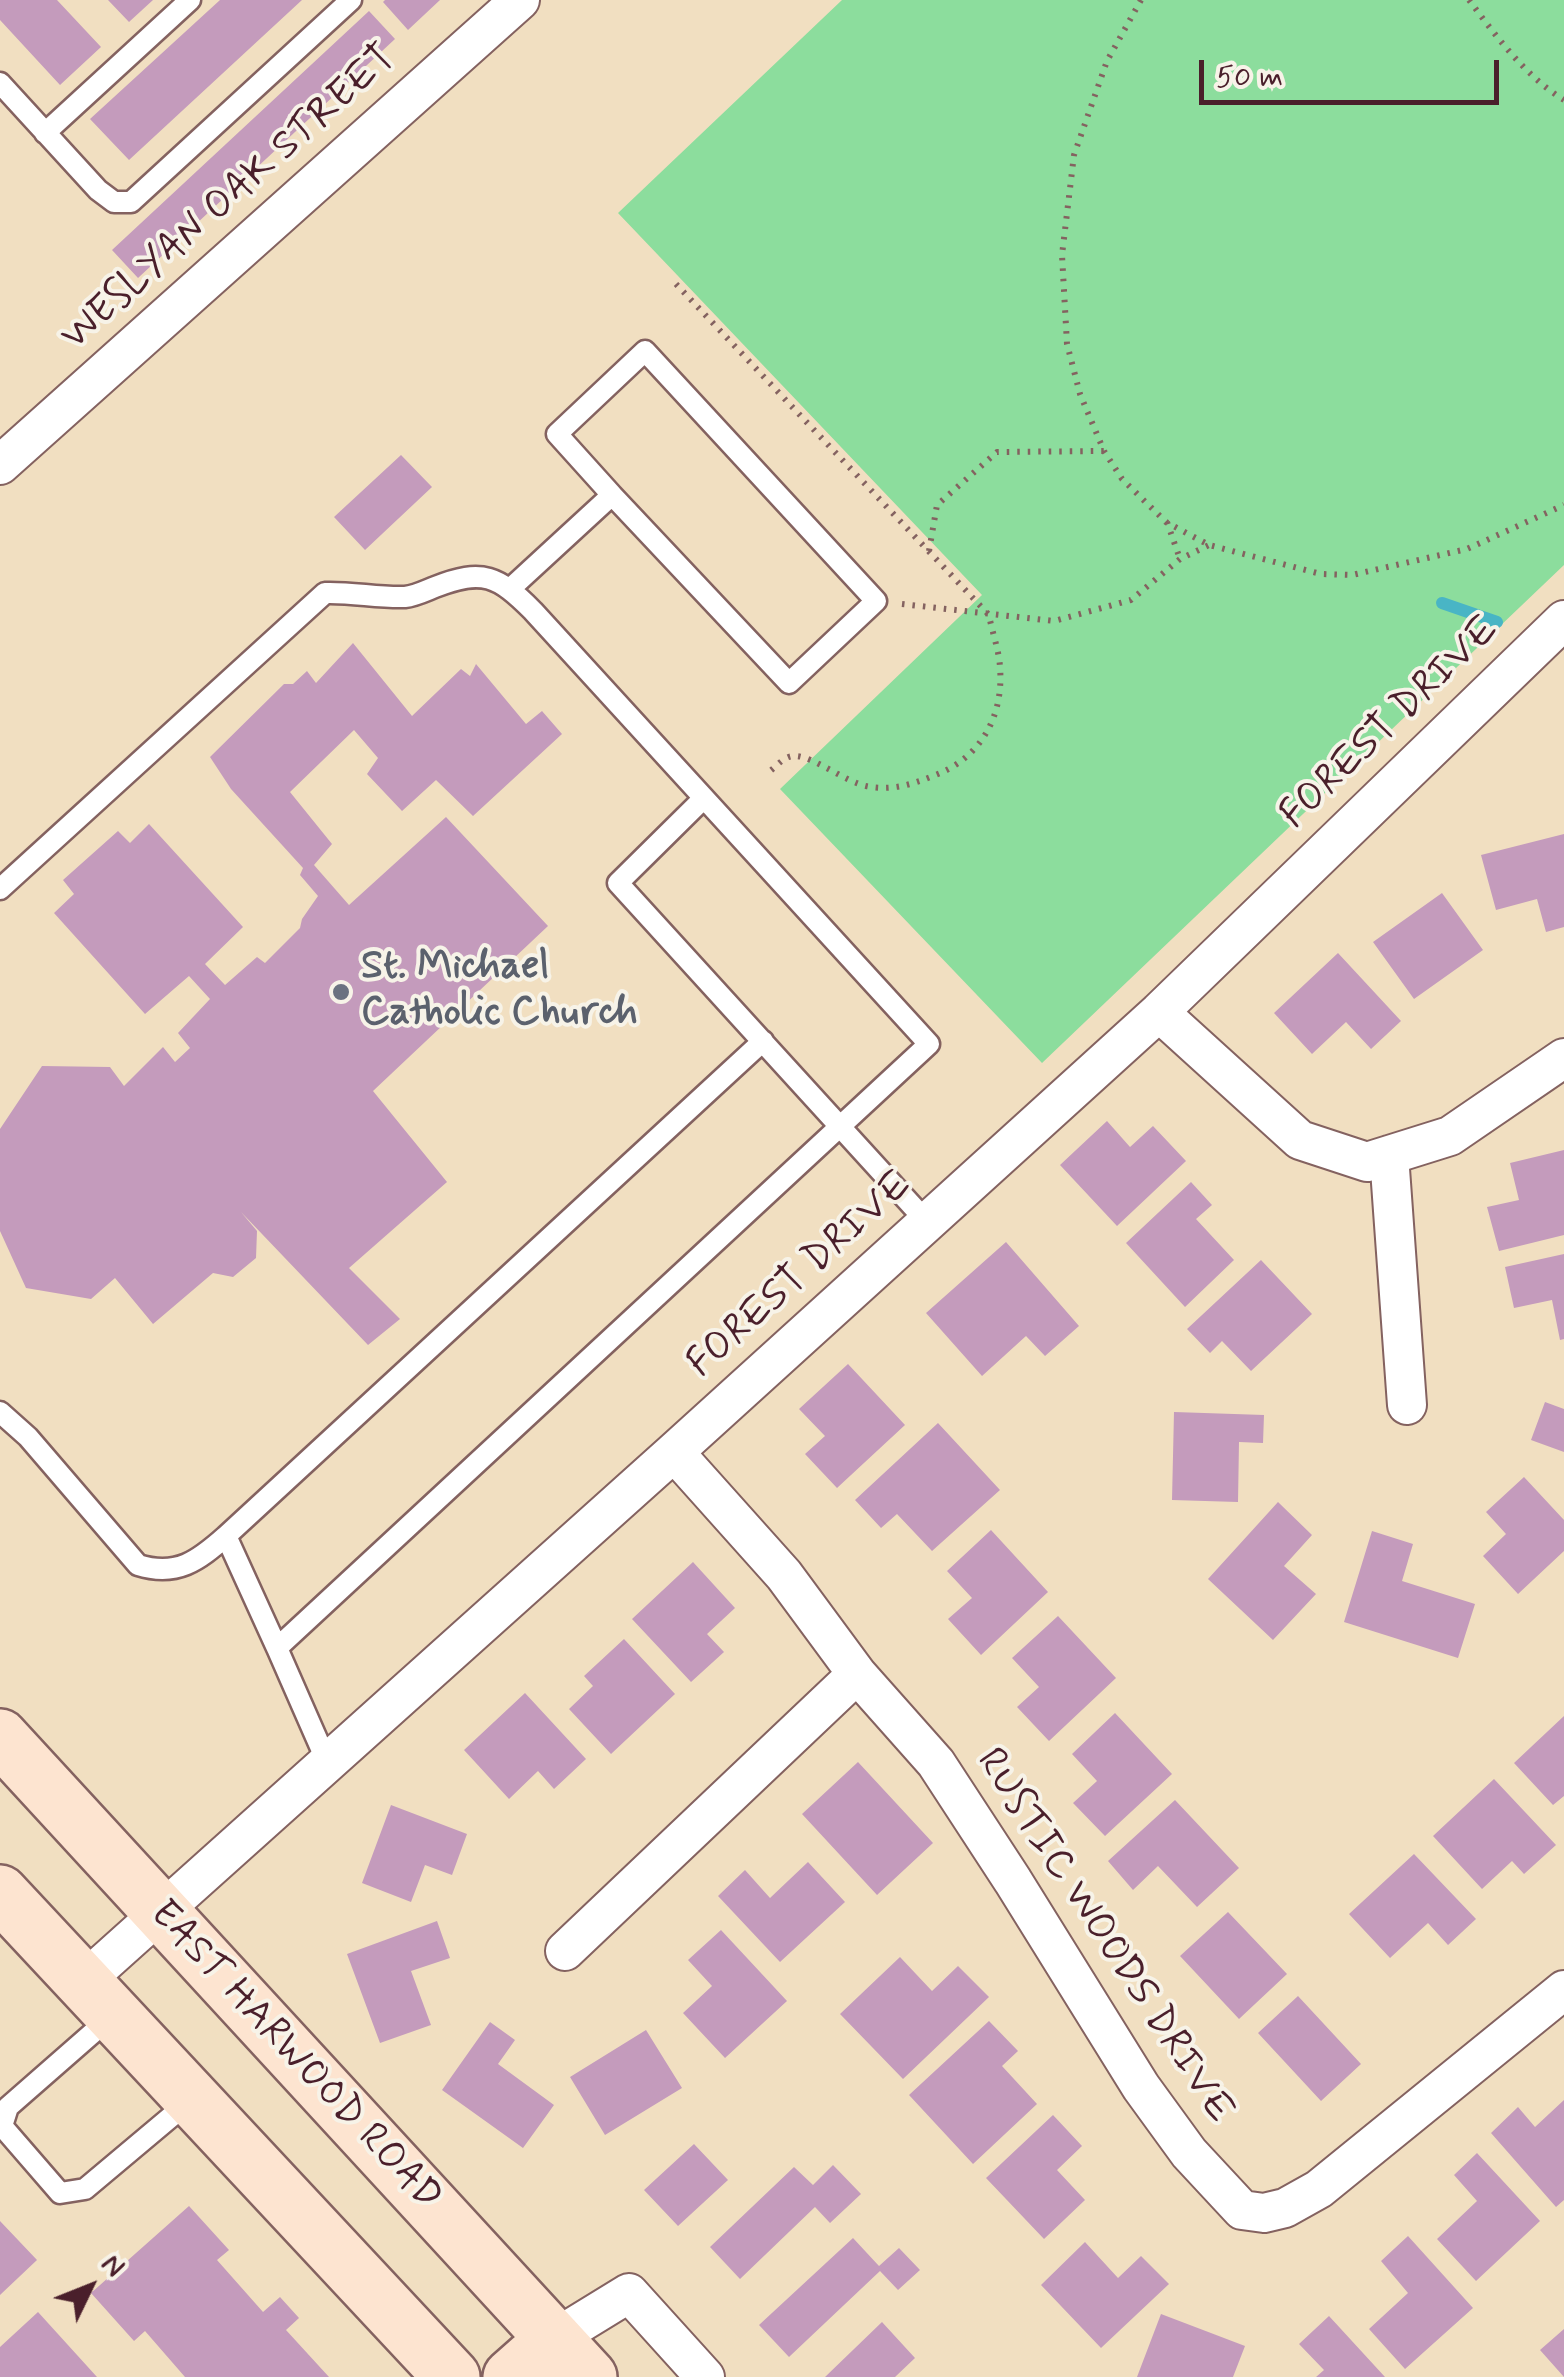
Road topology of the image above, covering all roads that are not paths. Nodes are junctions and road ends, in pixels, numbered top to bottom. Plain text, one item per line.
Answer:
1 (190, 0) edge
2 (351, 0) edge
3 (520, 0) edge
4 (0, 83) edge
5 (46, 133) junction
6 (0, 464) edge
7 (612, 495) junction
8 (510, 588) junction
9 (1564, 620) edge
10 (704, 798) junction
11 (0, 889) edge
12 (1159, 1012) junction
13 (763, 1042) junction
14 (1564, 1058) edge
15 (840, 1126) junction
16 (1388, 1155) junction
17 (927, 1222) junction
18 (1407, 1405) dead end
19 (0, 1412) edge
20 (674, 1452) junction
21 (226, 1536) junction
22 (277, 1648) junction
23 (857, 1674) junction
24 (0, 1738) edge
25 (326, 1762) junction
26 (0, 1893) edge
27 (160, 1912) junction
28 (565, 1951) dead end
29 (1564, 1990) edge
30 (98, 1998) junction
31 (194, 2097) junction
32 (571, 2358) edge
33 (452, 2377) edge
34 (511, 2377) edge
35 (706, 2377) edge

1 - 5 lane
2 - 5 lane
3 - 6 street, WESLYAN OAK STREET
4 - 5 lane
7 - 7 lane
7 - 8 lane
8 - 10 lane
8 - 11 lane
9 - 12 street, FOREST DRIVE
10 - 13 lane
10 - 15 lane
12 - 16 street
12 - 17 street, FOREST DRIVE
13 - 15 lane
13 - 21 lane
14 - 16 street
15 - 17 lane
15 - 22 lane
16 - 18 street
17 - 20 street, FOREST DRIVE
19 - 21 lane
20 - 23 street, RUSTIC WOODS DRIVE
20 - 25 street, FOREST DRIVE
21 - 22 lane
22 - 25 lane
23 - 28 street
23 - 29 street, RUSTIC WOODS DRIVE
24 - 27 main road, EAST HARWOOD ROAD
25 - 27 street, FOREST DRIVE
26 - 30 main road
27 - 30 street, FOREST DRIVE
27 - 32 main road, EAST HARWOOD ROAD
30 - 31 main road
30 - 31 lane
31 - 33 main road
32 - 34 main road
32 - 35 street

